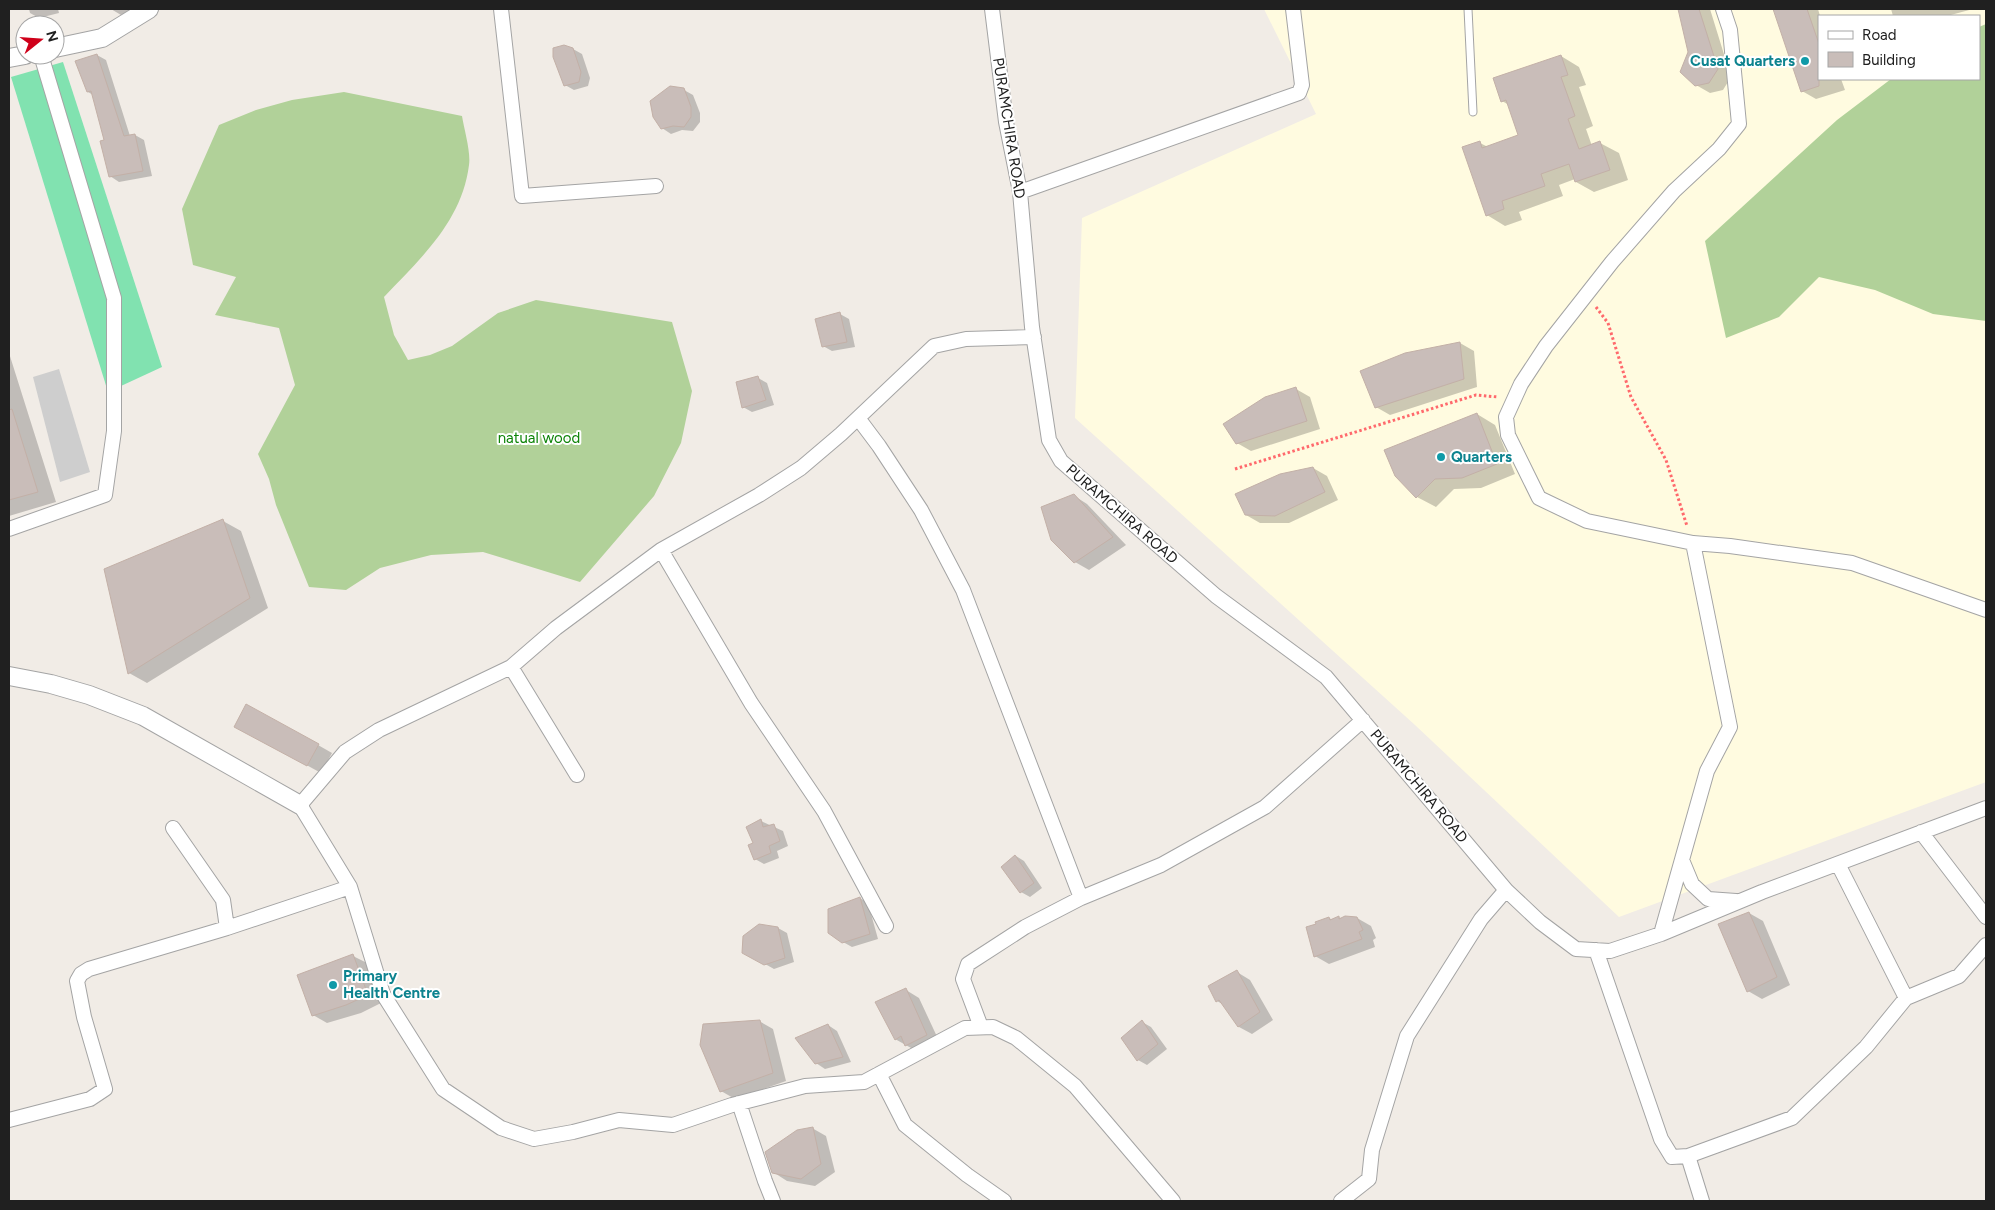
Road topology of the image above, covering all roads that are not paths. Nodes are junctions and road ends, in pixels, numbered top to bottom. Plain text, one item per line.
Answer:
1 (149, 9) edge
2 (501, 9) edge
3 (992, 9) edge
4 (1293, 9) edge
5 (1468, 9) edge
6 (1723, 9) edge
7 (65, 46) edge
8 (44, 65) edge
9 (1473, 112) dead end
10 (656, 186) dead end
11 (1020, 192) junction
12 (1034, 337) junction
13 (858, 418) junction
14 (9, 529) edge
15 (1693, 543) junction
16 (661, 550) junction
17 (1986, 610) edge
18 (511, 667) junction
19 (9, 676) edge
20 (1363, 720) junction
21 (577, 775) dead end
22 (300, 805) junction
23 (1986, 808) edge
24 (173, 828) dead end
25 (1920, 832) junction
26 (1682, 860) junction
27 (1838, 864) junction
28 (350, 887) junction
29 (1506, 890) junction
30 (1081, 898) junction
31 (1740, 901) junction
32 (1986, 917) edge
33 (886, 926) dead end
34 (228, 928) junction
35 (1661, 934) junction
36 (1986, 945) edge
37 (1596, 950) junction
38 (1906, 998) junction
39 (981, 1028) junction
40 (878, 1074) junction
41 (739, 1103) junction
42 (9, 1120) edge
43 (1688, 1156) junction
44 (773, 1201) edge
45 (1004, 1201) edge
46 (1173, 1201) edge
47 (1341, 1201) edge
48 (1702, 1201) edge

1 - 7 street
2 - 10 street
3 - 11 street, PURAMCHIRA ROAD
4 - 11 street
5 - 9 lane
6 - 15 street
8 - 14 street
11 - 12 street, PURAMCHIRA ROAD
12 - 13 street
12 - 20 street, PURAMCHIRA ROAD
13 - 16 street
13 - 30 street
15 - 17 street
15 - 26 street
16 - 18 street
16 - 33 street
18 - 21 street
18 - 22 street
19 - 22 street
20 - 29 street, PURAMCHIRA ROAD
20 - 30 street
22 - 28 street
23 - 25 street, PURAMCHIRA ROAD
24 - 34 street
25 - 27 street, PURAMCHIRA ROAD
25 - 32 street
26 - 31 street
26 - 35 street
27 - 31 street, PURAMCHIRA ROAD
27 - 38 street
28 - 34 street
28 - 41 street
29 - 37 street, PURAMCHIRA ROAD
29 - 47 street
30 - 39 street
31 - 35 street, PURAMCHIRA ROAD
34 - 42 street
35 - 37 street, PURAMCHIRA ROAD
36 - 38 street
37 - 43 street
38 - 43 street
39 - 40 street
39 - 46 street
40 - 41 street
40 - 45 street
41 - 44 street
43 - 48 street

